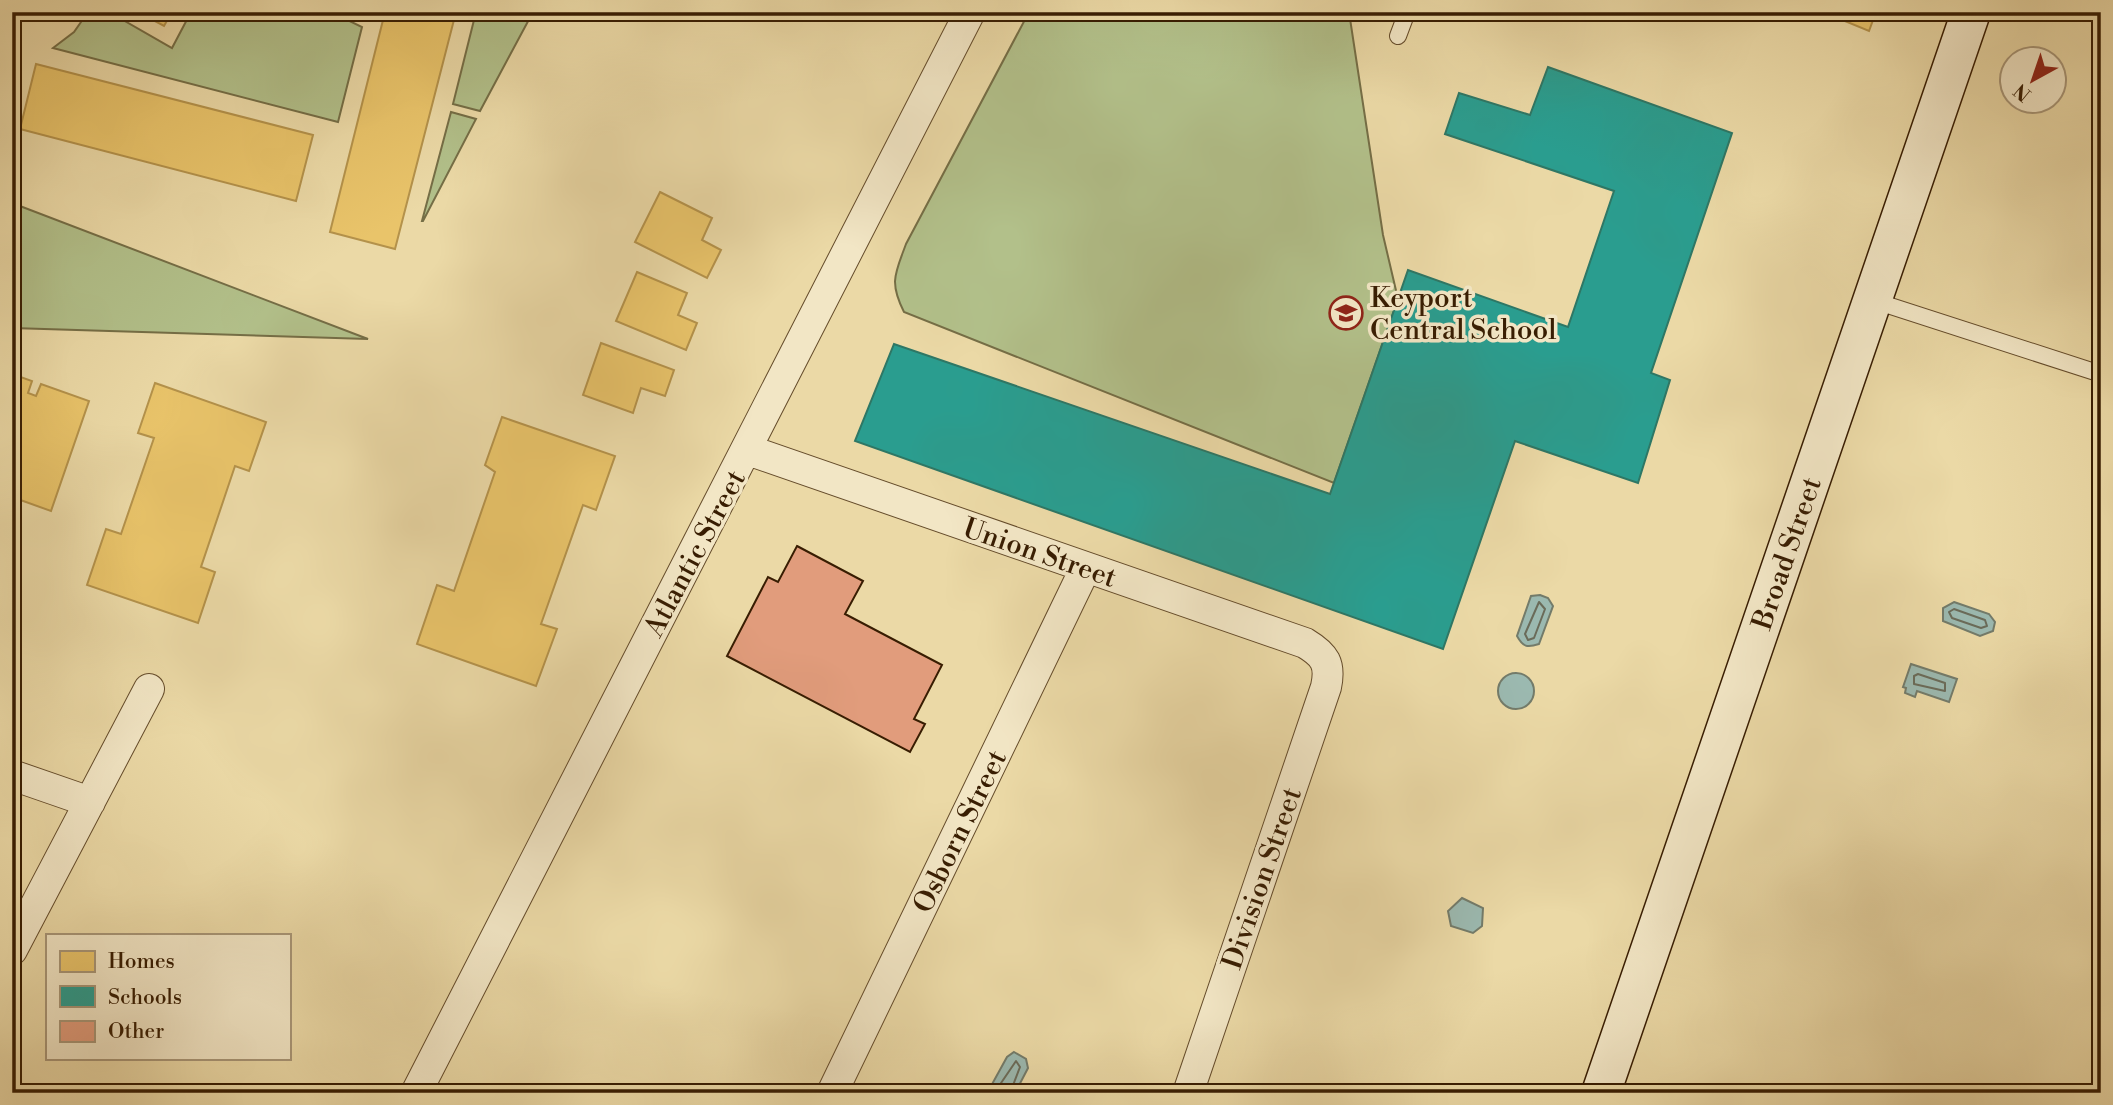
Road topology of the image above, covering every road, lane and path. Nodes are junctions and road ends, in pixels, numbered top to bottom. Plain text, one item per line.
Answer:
1 (970, 12) edge
2 (1407, 12) edge
3 (1970, 12) edge
4 (1398, 36) dead end
5 (1872, 300) junction
6 (2101, 374) edge
7 (748, 450) junction
8 (1085, 569) junction
9 (1327, 662) joint
10 (149, 689) dead end
11 (12, 775) edge
12 (90, 802) junction
13 (12, 950) edge
14 (416, 1093) edge
15 (832, 1093) edge
16 (1188, 1093) edge
17 (1601, 1093) edge

1 - 7 street, Atlantic Street
2 - 4 lane
3 - 5 main road, Broad Street
5 - 6 lane
5 - 17 main road, Broad Street
7 - 8 street, Union Street
7 - 14 street, Atlantic Street
8 - 9 street, Union Street
8 - 15 street, Osborn Street
9 - 16 street, Division Street
10 - 12 street
11 - 12 street
12 - 13 street

